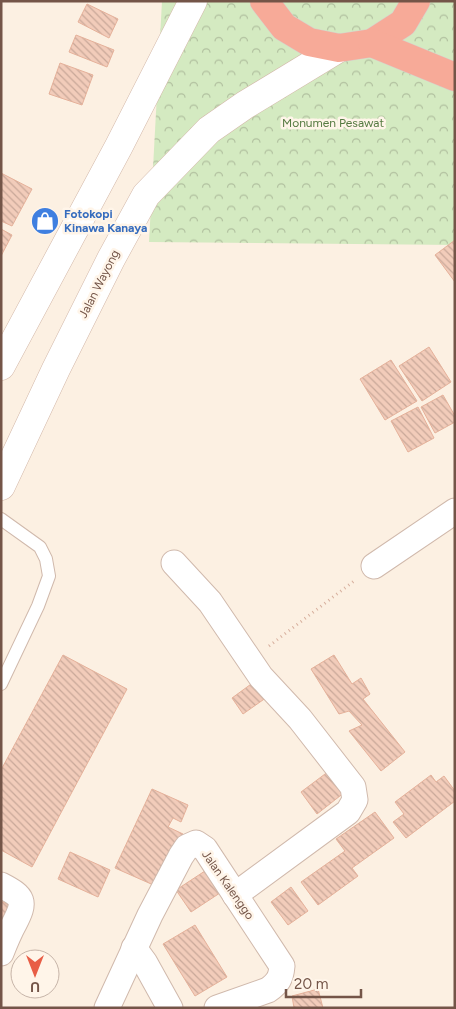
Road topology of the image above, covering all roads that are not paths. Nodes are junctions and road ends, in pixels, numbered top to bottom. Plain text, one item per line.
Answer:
1 (193, 1) edge
2 (264, 1) edge
3 (416, 1) edge
4 (372, 43) junction
5 (338, 48) junction
6 (455, 77) edge
7 (1, 366) edge
8 (1, 486) edge
9 (455, 511) edge
10 (1, 519) edge
11 (174, 563) dead end
12 (374, 566) road end
13 (1, 684) edge
14 (1, 885) edge
15 (235, 895) junction
16 (134, 948) junction
17 (1, 953) edge
18 (107, 1008) edge
19 (170, 1008) edge
20 (217, 1008) edge

1 - 7 main road
2 - 5 highway
3 - 4 highway
4 - 5 highway
4 - 6 highway
5 - 8 main road, Jalan Wayong
9 - 12 street
10 - 13 lane
11 - 15 street
14 - 17 street
15 - 16 street, Jalan Kalenggo
15 - 20 street, Jalan Kalenggo
16 - 18 street, Jalan Kalenggo
16 - 19 street

